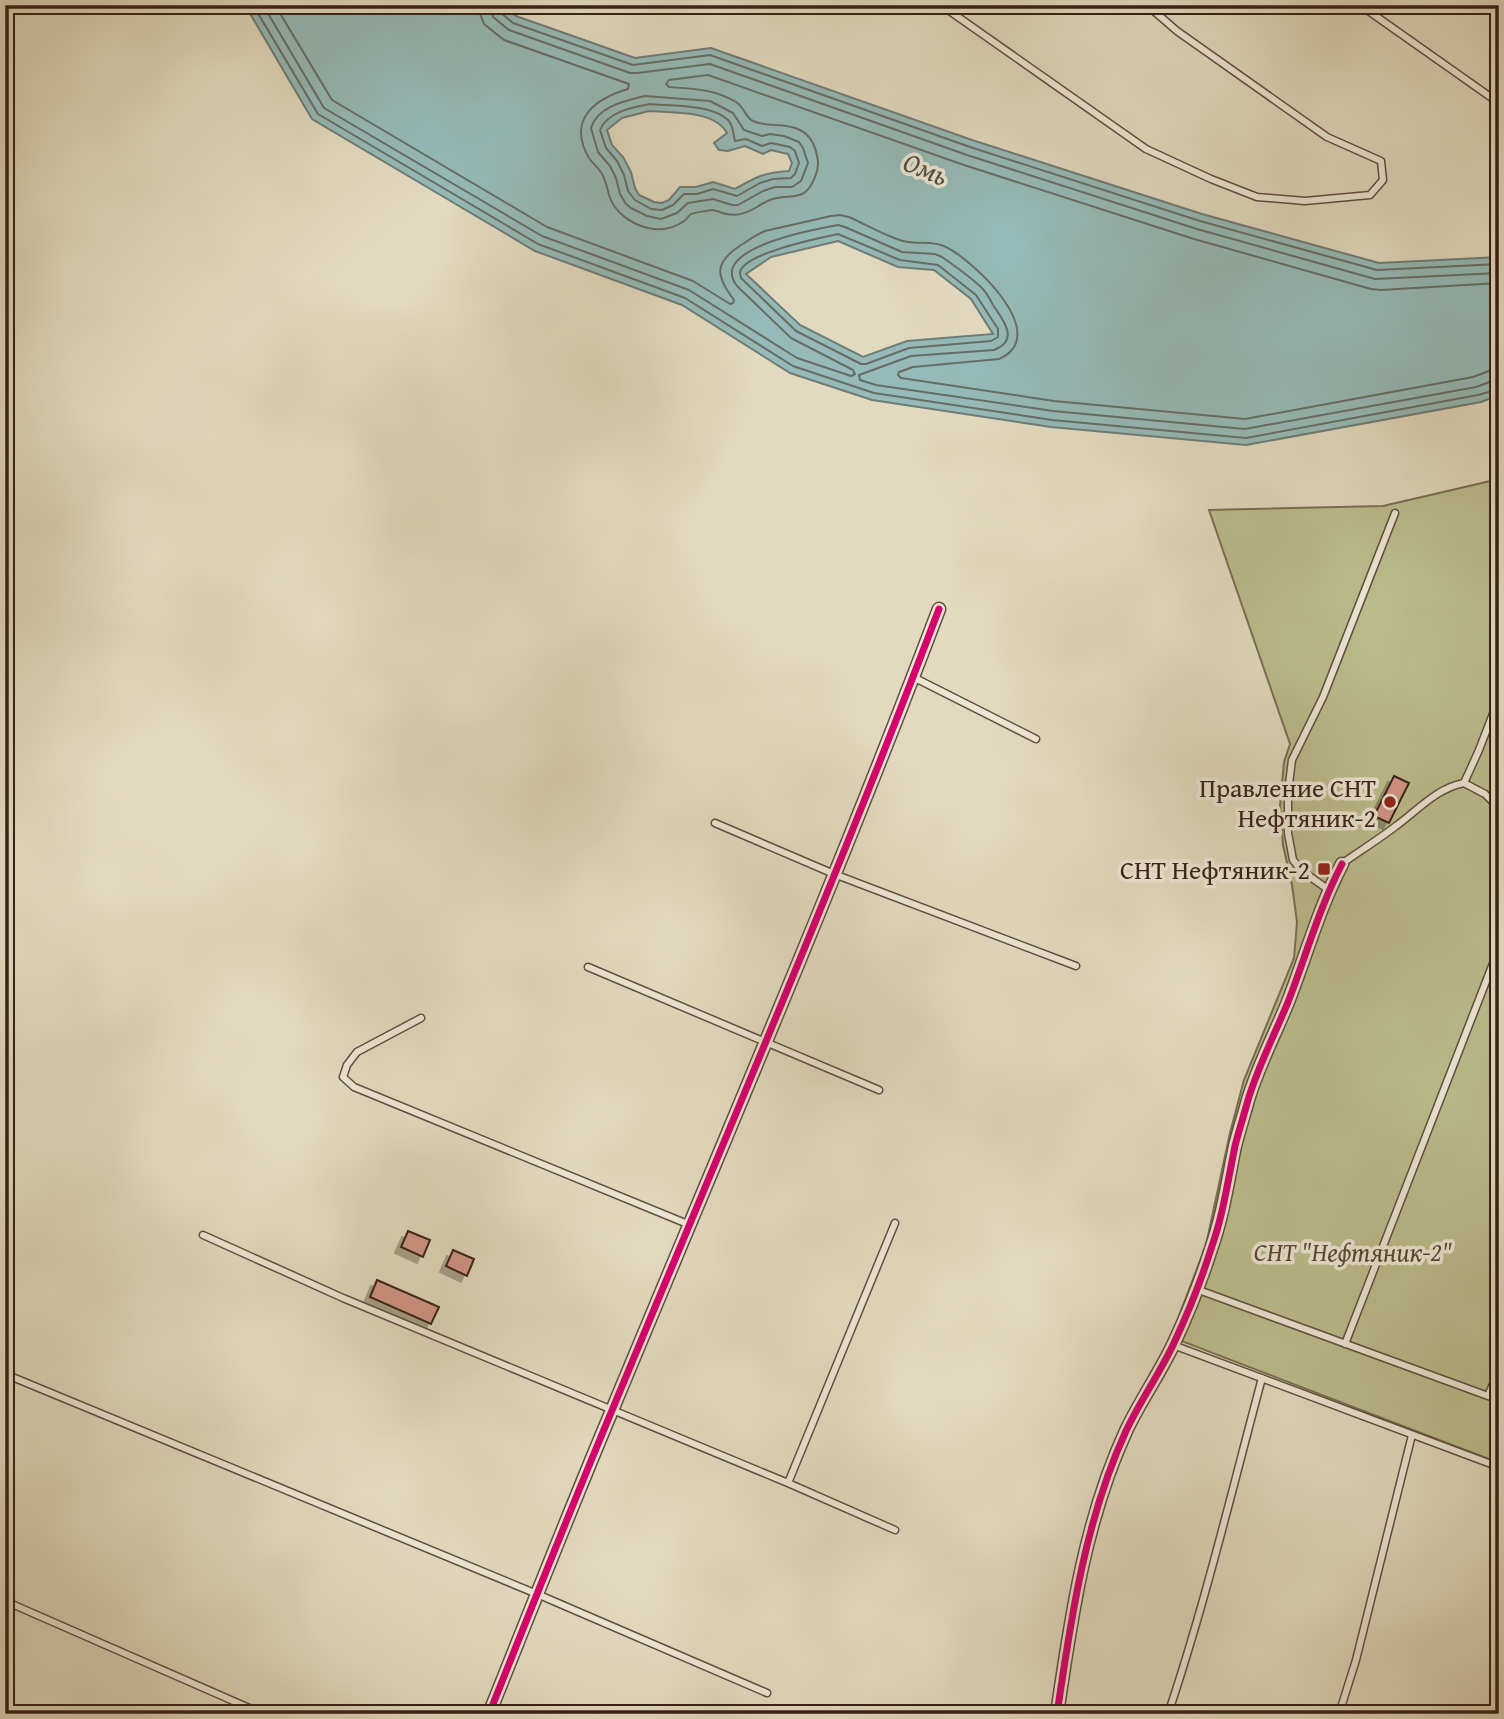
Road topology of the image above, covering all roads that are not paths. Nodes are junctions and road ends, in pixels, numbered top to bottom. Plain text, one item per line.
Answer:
1 (941, 5) edge
2 (1147, 5) edge
3 (1360, 5) edge
4 (1499, 103) edge
5 (1395, 513) dead end
6 (939, 609) dead end
7 (913, 677) junction
8 (1499, 698) edge
9 (1036, 738) dead end
10 (1464, 783) junction
11 (1499, 808) edge
12 (715, 823) dead end
13 (1342, 864) joint
14 (834, 874) junction
15 (1329, 890) junction
16 (1499, 948) edge
17 (1076, 965) dead end
18 (588, 968) dead end
19 (421, 1018) dead end
20 (767, 1042) junction
21 (879, 1090) dead end
22 (895, 1223) dead end
23 (690, 1225) junction
24 (203, 1235) dead end
25 (1196, 1289) junction
26 (1345, 1344) junction
27 (1173, 1345) junction
28 (1499, 1370) edge
29 (5, 1374) edge
30 (1262, 1378) junction
31 (1488, 1396) junction
32 (1499, 1400) edge
33 (612, 1410) junction
34 (1412, 1435) junction
35 (1499, 1467) edge
36 (788, 1483) junction
37 (895, 1530) dead end
38 (537, 1594) junction
39 (5, 1601) edge
40 (767, 1693) dead end
41 (1499, 1698) edge
42 (263, 1714) edge
43 (489, 1714) edge
44 (1057, 1714) edge
45 (1168, 1714) edge
46 (1339, 1714) edge
47 (1494, 1714) edge

1 - 2 lane
3 - 4 lane
5 - 15 lane
6 - 7 street
7 - 9 lane
7 - 14 street
8 - 10 lane
10 - 11 lane
10 - 13 lane
12 - 14 lane
13 - 15 street
14 - 17 lane
14 - 20 street
15 - 25 street
16 - 26 lane
18 - 20 lane
19 - 23 lane
20 - 21 lane
20 - 23 street
22 - 36 lane
23 - 33 street
24 - 33 lane
25 - 26 lane
25 - 27 street
26 - 31 lane
27 - 30 lane
27 - 44 street
28 - 31 lane
29 - 38 lane
30 - 34 lane
30 - 45 lane
31 - 32 lane
33 - 36 lane
33 - 38 street
34 - 35 lane
34 - 46 lane
36 - 37 lane
38 - 40 lane
38 - 43 street
39 - 42 lane
41 - 47 lane

